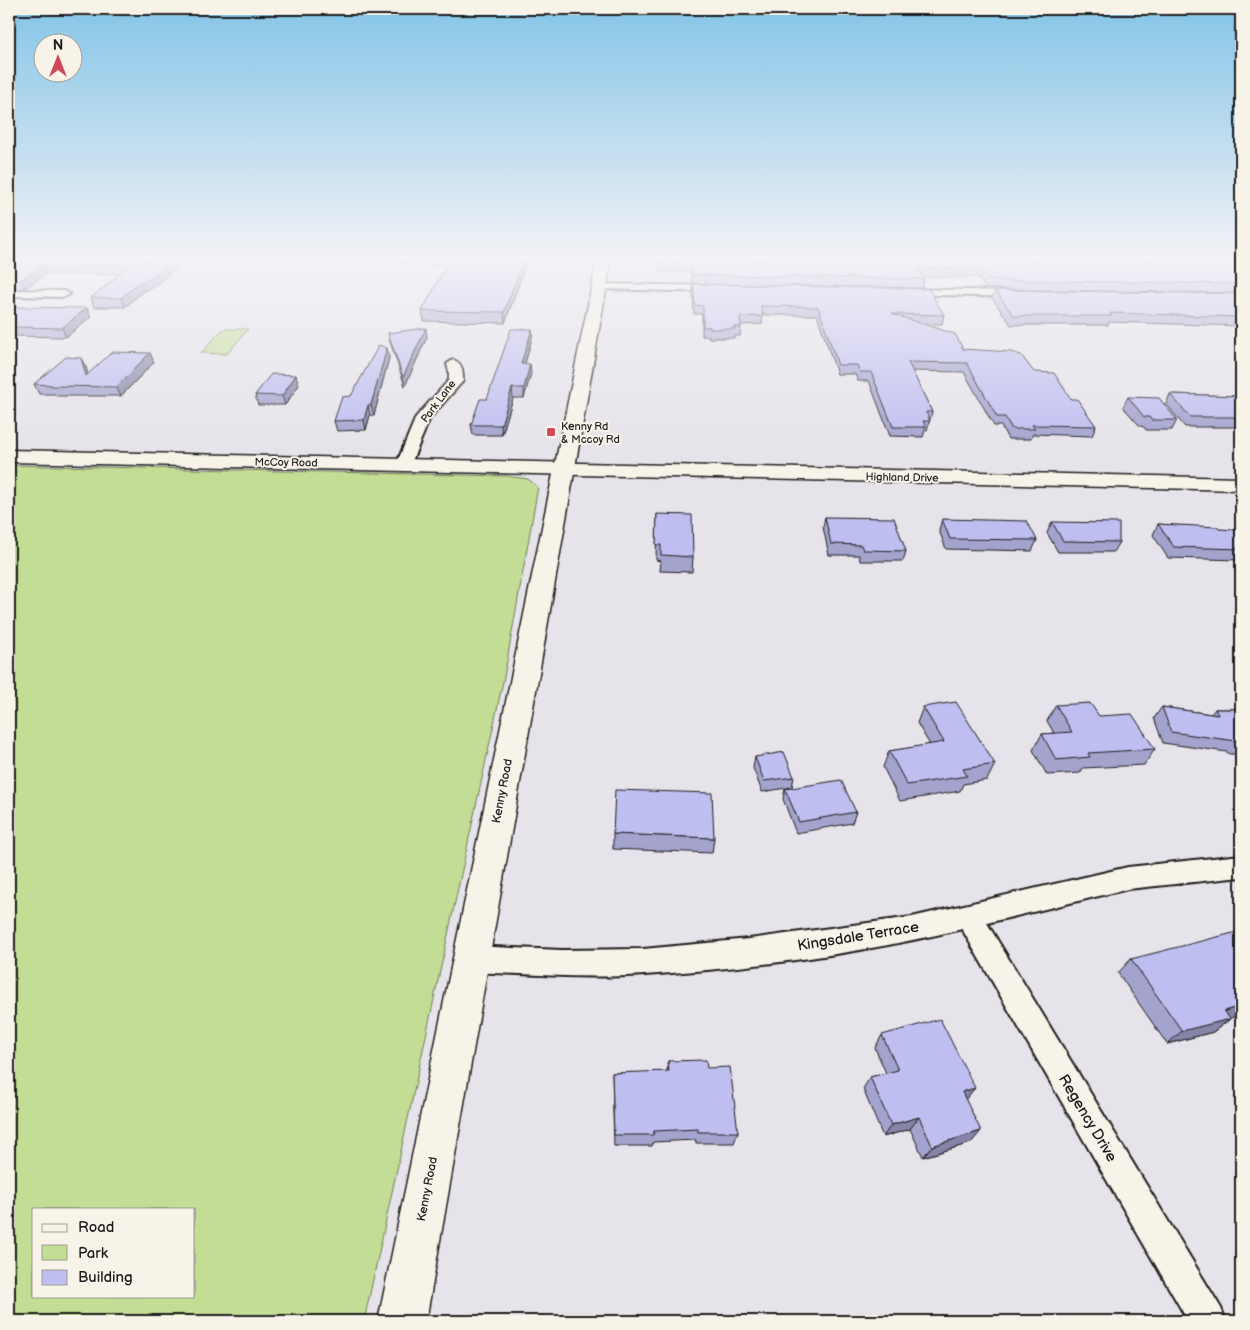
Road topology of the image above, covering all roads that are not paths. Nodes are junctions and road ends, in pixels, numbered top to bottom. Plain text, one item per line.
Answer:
1 (592, 323) edge
2 (453, 364) dead end
3 (9, 456) edge
4 (404, 465) junction
5 (564, 469) junction
6 (1241, 484) edge
7 (1241, 866) edge
8 (968, 915) junction
9 (470, 959) junction
10 (402, 1321) edge
11 (1208, 1321) edge

1 - 5 main road, Kenny Road
2 - 4 street, Park Lane
3 - 4 main road, McCoy Road
4 - 5 main road, McCoy Road
5 - 6 main road, Highland Drive
5 - 9 main road, Kenny Road
7 - 8 street, Kingsdale Terrace
8 - 9 street, Kingsdale Terrace
8 - 11 street, Regency Drive
9 - 10 main road, Kenny Road

